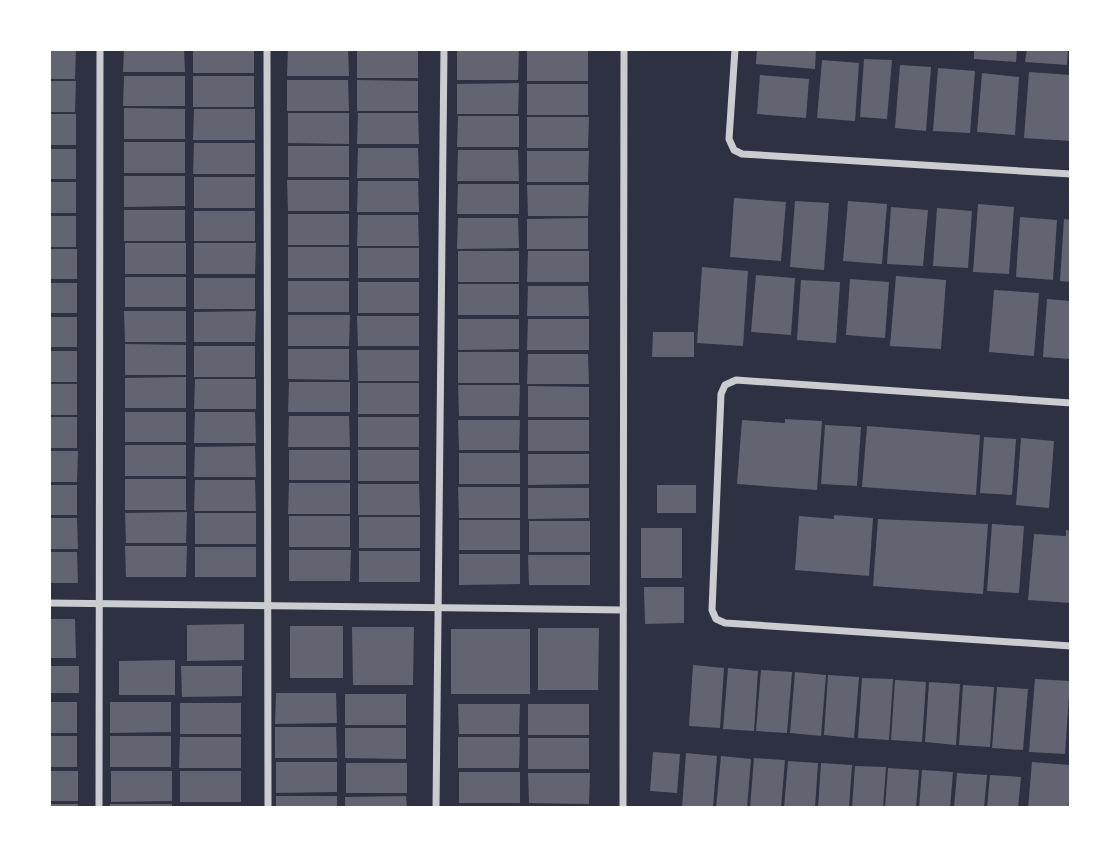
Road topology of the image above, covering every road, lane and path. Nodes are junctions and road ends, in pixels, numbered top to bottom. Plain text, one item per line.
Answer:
1 (100, 49) edge
2 (267, 49) edge
3 (444, 49) edge
4 (624, 49) edge
5 (735, 49) edge
6 (1071, 174) edge
7 (1071, 403) edge
8 (49, 603) edge
9 (99, 604) junction
10 (267, 606) junction
11 (438, 608) junction
12 (623, 610) junction
13 (1071, 646) edge
14 (99, 808) edge
15 (268, 808) edge
16 (436, 808) edge
17 (623, 808) edge

1 - 9 street
2 - 10 street
3 - 11 street
4 - 12 street
5 - 6 street
7 - 13 street
8 - 9 street
9 - 10 street
9 - 14 street
10 - 11 street
10 - 15 street
11 - 12 street
11 - 16 street
12 - 17 street

